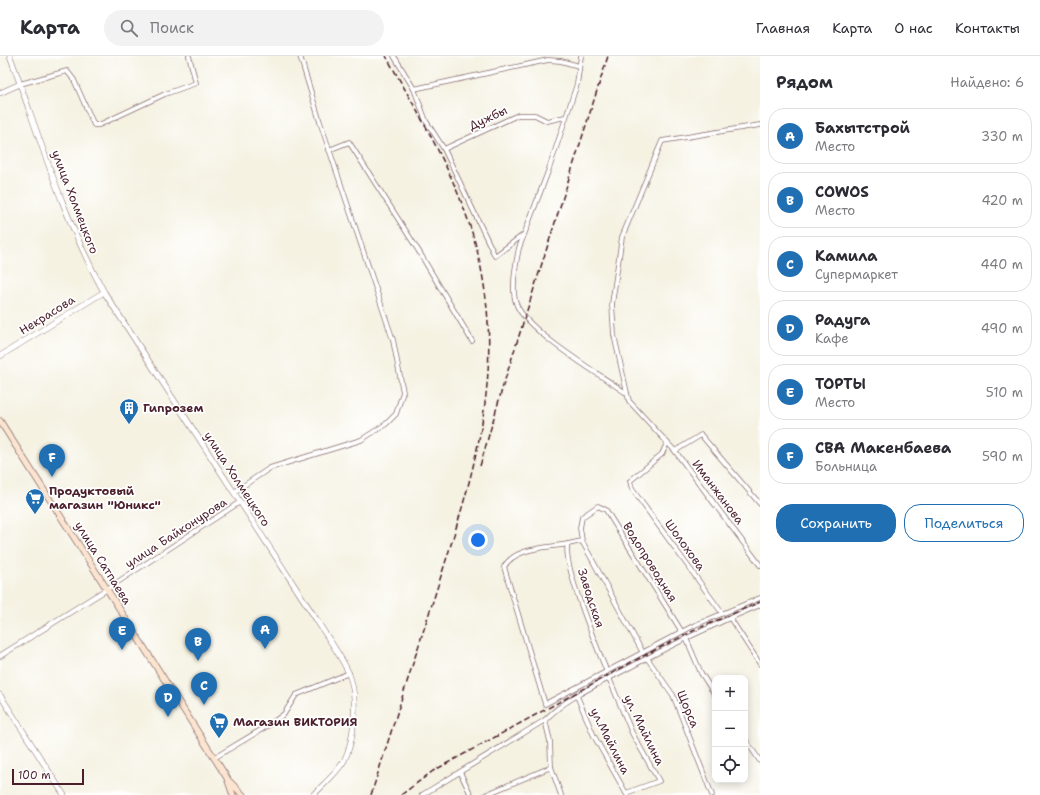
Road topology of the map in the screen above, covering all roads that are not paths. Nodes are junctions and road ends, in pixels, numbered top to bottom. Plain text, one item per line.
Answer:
1 (10, 56) edge
2 (189, 56) edge
3 (300, 56) edge
4 (394, 56) edge
5 (581, 56) edge
6 (579, 66) junction
7 (20, 84) junction
8 (414, 89) junction
9 (0, 93) edge
10 (565, 117) junction
11 (760, 125) edge
12 (444, 149) junction
13 (329, 150) junction
14 (524, 235) junction
15 (104, 292) junction
16 (472, 341) dead end
17 (0, 356) edge
18 (627, 393) junction
19 (0, 421) edge
20 (667, 443) junction
21 (675, 451) junction
22 (234, 492) junction
23 (240, 502) junction
24 (760, 504) edge
25 (582, 541) junction
26 (568, 544) junction
27 (760, 565) edge
28 (107, 589) junction
29 (760, 598) edge
30 (760, 605) edge
31 (722, 613) junction
32 (730, 618) junction
33 (695, 625) junction
34 (682, 632) junction
35 (699, 632) junction
36 (686, 638) junction
37 (643, 653) junction
38 (0, 656) edge
39 (647, 658) junction
40 (760, 664) edge
41 (607, 672) junction
42 (348, 673) junction
43 (609, 678) junction
44 (712, 690) edge
45 (0, 695) edge
46 (577, 696) junction
47 (545, 720) junction
48 (748, 743) edge
49 (214, 758) junction
50 (760, 761) edge
51 (551, 767) junction
52 (460, 772) junction
53 (226, 778) junction
54 (327, 781) junction
55 (627, 794) edge
56 (64, 795) edge
57 (233, 795) edge
58 (243, 795) edge
59 (309, 795) edge
60 (313, 795) edge
61 (422, 795) edge
62 (471, 795) edge
63 (486, 795) edge
64 (561, 795) edge
65 (712, 795) edge

1 - 7 street, улица Холмецкого
2 - 7 street
3 - 13 street
4 - 8 street
5 - 6 street
6 - 8 street
6 - 10 street
7 - 9 street
7 - 15 street, улица Холмецкого
8 - 12 street
10 - 12 street, Дужбы
10 - 14 street
11 - 18 street
12 - 14 street
13 - 16 street
13 - 22 street
14 - 18 street
15 - 17 street, Некрасова
15 - 22 street, улица Холмецкого
18 - 20 street, Иманжанова
19 - 28 main road, улица Сатпаева
20 - 21 street, Иманжанова
20 - 31 street, Шолохова
21 - 24 street
21 - 27 street, Иманжанова
22 - 23 street, улица Холмецкого
23 - 28 street, улица Байконурова
23 - 42 street, улица Холмецкого
25 - 26 street
25 - 34 street, Водопроводная
25 - 37 street
26 - 41 street, Заводская
26 - 41 street
28 - 38 street, улица Байконурова
28 - 49 main road, улица Сатпаева
29 - 31 street
30 - 32 street
31 - 33 street
32 - 35 street
32 - 40 street
33 - 34 street
33 - 35 street
34 - 37 street
35 - 36 street
36 - 39 street
36 - 44 street
37 - 41 street
39 - 43 street
39 - 65 street, Щорса
42 - 49 street
42 - 54 street, улица Холмецкого
43 - 46 street
43 - 55 street, ул. Майлина
45 - 56 street
46 - 47 street
46 - 55 street, ул.Майлина
47 - 51 street
47 - 52 street
48 - 50 street
49 - 53 main road, улица Сатпаева
51 - 63 street
51 - 64 street
52 - 61 street
52 - 62 street
53 - 57 main road
53 - 58 main road
54 - 59 street
54 - 60 street

